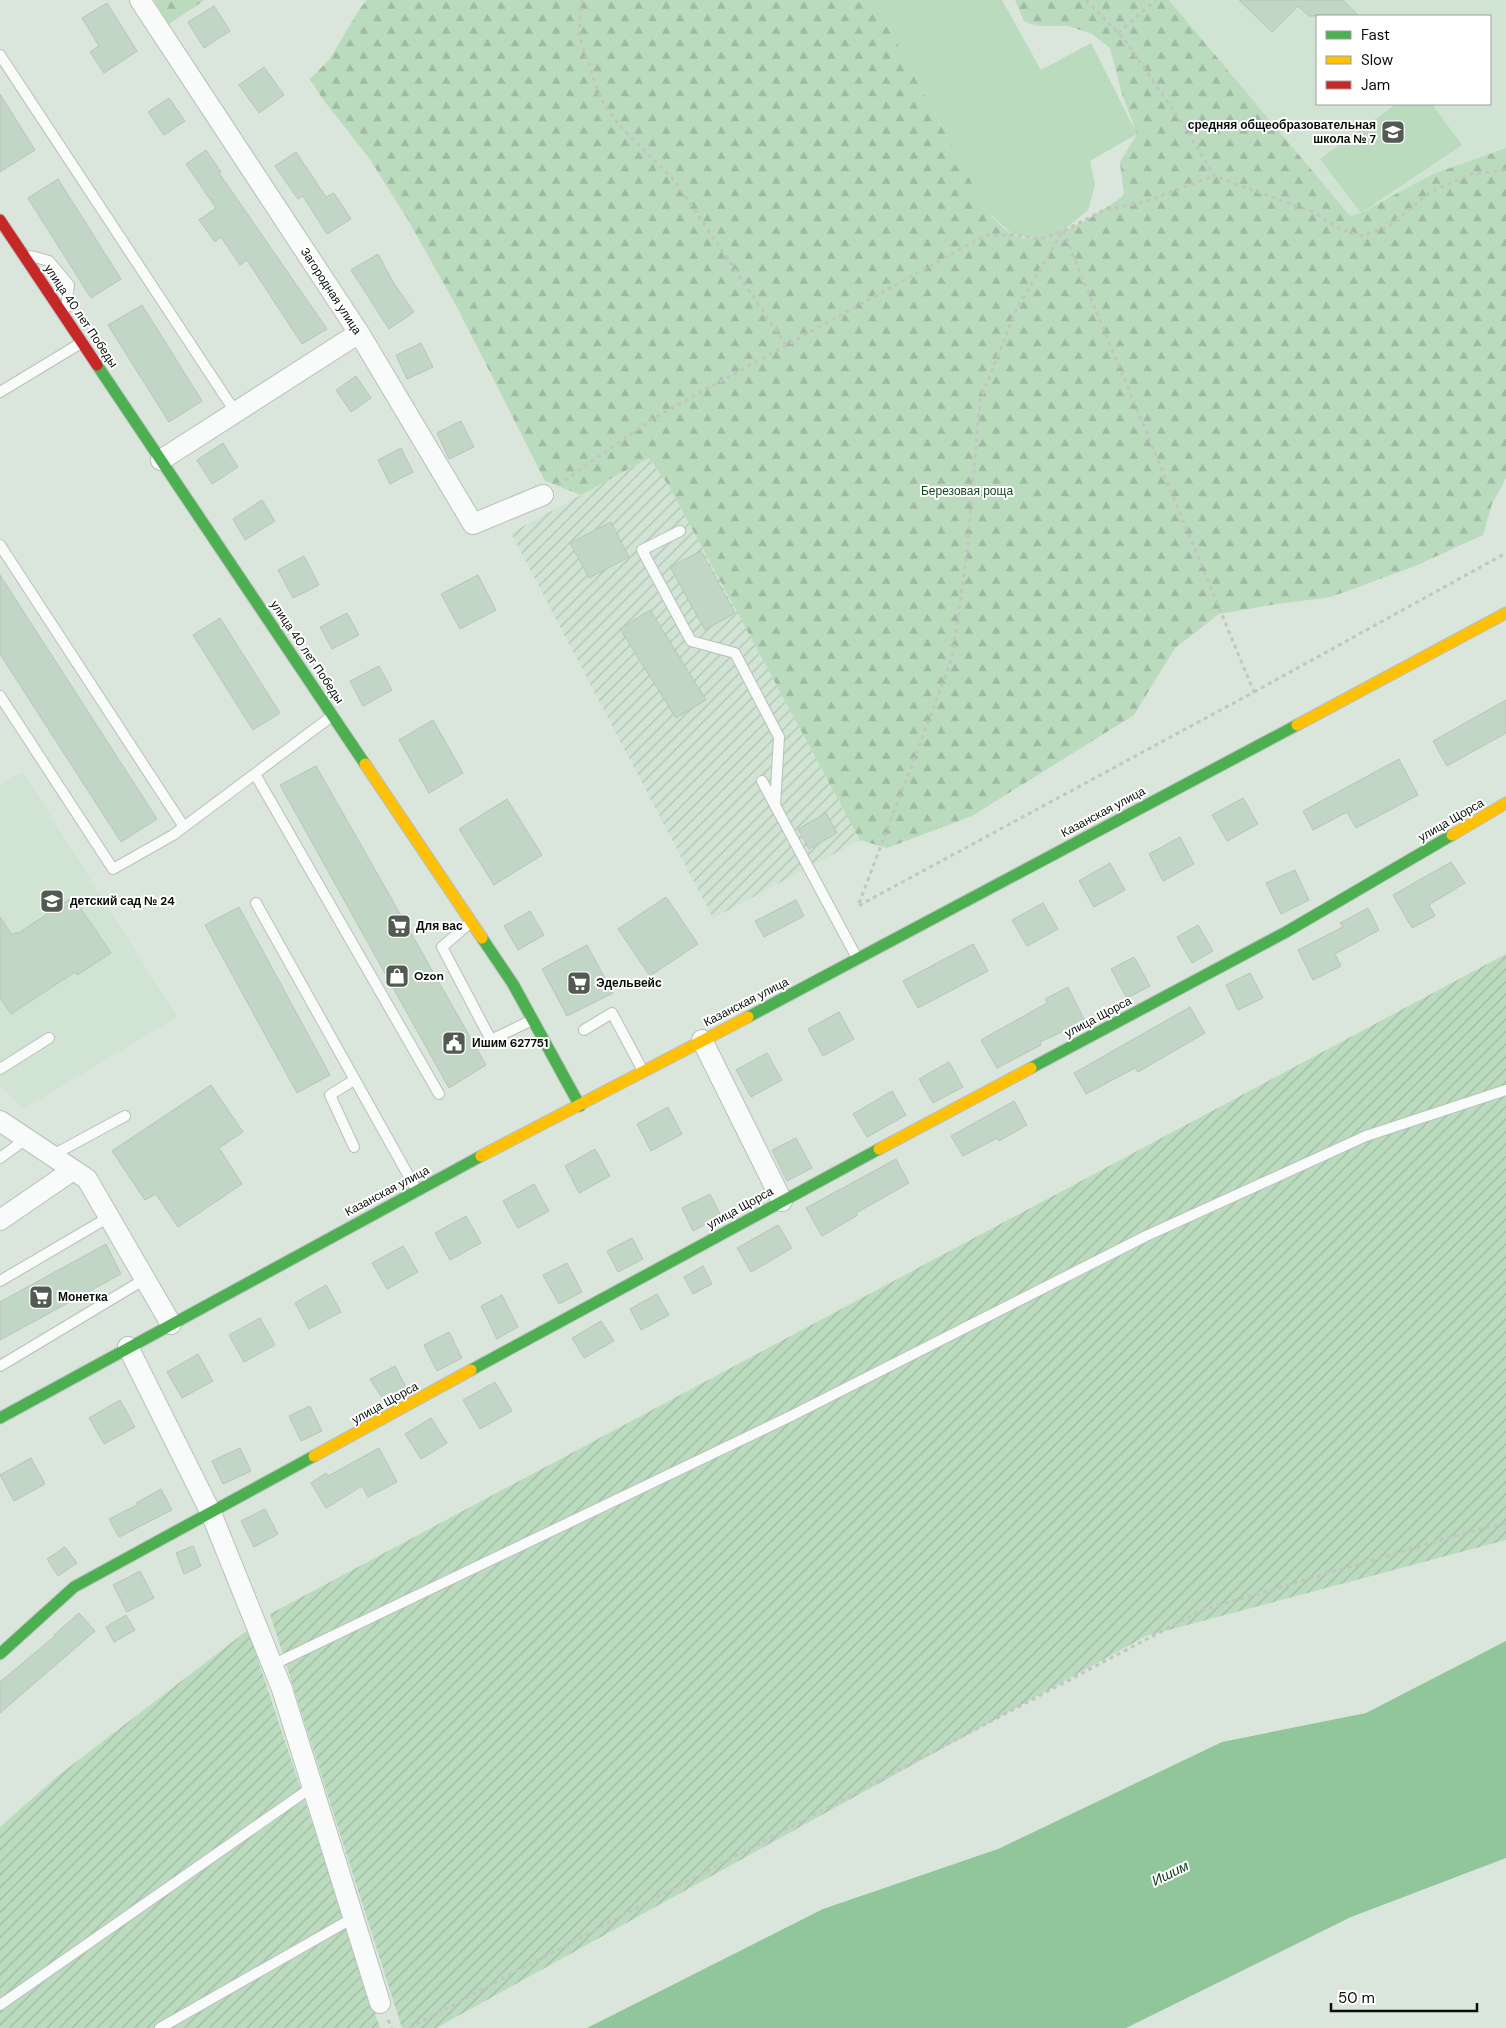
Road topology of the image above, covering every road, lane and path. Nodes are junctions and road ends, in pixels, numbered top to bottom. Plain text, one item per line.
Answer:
1 (140, 0) edge
2 (582, 0) edge
3 (1086, 0) edge
4 (1156, 0) edge
5 (1118, 33) junction
6 (0, 55) edge
7 (1506, 170) edge
8 (1214, 176) junction
9 (0, 220) edge
10 (1063, 231) junction
11 (23, 254) junction
12 (65, 316) junction
13 (359, 333) junction
14 (82, 342) junction
15 (786, 345) junction
16 (0, 392) edge
17 (230, 404) dead end
18 (161, 460) junction
19 (543, 494) joint
20 (680, 530) dead end
21 (0, 546) edge
22 (1506, 553) edge
23 (1506, 613) edge
24 (1254, 692) junction
25 (0, 696) edge
26 (333, 715) junction
27 (255, 774) junction
28 (762, 781) dead end
29 (1506, 804) edge
30 (775, 806) junction
31 (184, 827) junction
32 (256, 903) dead end
33 (472, 922) junction
34 (857, 958) junction
35 (533, 1019) junction
36 (584, 1030) dead end
37 (49, 1038) dead end
38 (702, 1040) junction
39 (0, 1069) edge
40 (644, 1072) junction
41 (354, 1080) junction
42 (1506, 1090) edge
43 (439, 1094) dead end
44 (580, 1106) junction
45 (125, 1116) dead end
46 (0, 1121) edge
47 (26, 1138) junction
48 (354, 1147) dead end
49 (51, 1156) junction
50 (0, 1158) edge
51 (73, 1170) junction
52 (416, 1190) junction
53 (782, 1201) junction
54 (109, 1217) junction
55 (0, 1220) edge
56 (145, 1278) junction
57 (0, 1281) edge
58 (171, 1324) junction
59 (128, 1347) junction
60 (0, 1366) edge
61 (0, 1418) edge
62 (211, 1514) junction
63 (1506, 1524) edge
64 (0, 1654) edge
65 (272, 1665) junction
66 (312, 1787) junction
67 (353, 1918) junction
68 (380, 2003) dead end
69 (0, 2005) edge
70 (160, 2028) edge
71 (409, 2028) edge

1 - 13 street, Загородная улица
2 - 15 path
3 - 5 path
4 - 5 path
5 - 8 path
6 - 17 lane
7 - 8 path
8 - 10 path
9 - 11 street, улица 40 лет Победы
10 - 15 path
10 - 24 path
10 - 24 path
11 - 12 street, улица 40 лет Победы
11 - 12 lane
12 - 14 street, улица 40 лет Победы
13 - 18 street
13 - 19 street, Загородная улица
14 - 16 lane
14 - 18 street, улица 40 лет Победы
15 - 19 path
18 - 26 street, улица 40 лет Победы
20 - 30 lane
21 - 31 lane
22 - 24 path
23 - 34 street, Казанская улица
25 - 31 lane
26 - 27 lane
26 - 33 street, улица 40 лет Победы
27 - 31 lane
27 - 43 lane
28 - 30 lane
29 - 53 street, улица Щорса
30 - 34 lane
32 - 41 lane
33 - 35 street, улица 40 лет Победы
33 - 35 lane
34 - 38 street, Казанская улица
35 - 44 street, улица 40 лет Победы
36 - 40 lane
37 - 39 lane
38 - 40 street, Казанская улица
38 - 53 street
40 - 44 street, Казанская улица
41 - 48 lane
41 - 52 lane
42 - 65 lane
44 - 52 street, Казанская улица
45 - 49 lane
46 - 47 street
47 - 49 street
47 - 50 lane
49 - 51 street
51 - 54 street
51 - 55 street
52 - 58 street, Казанская улица
53 - 62 street, улица Щорса
54 - 56 street
54 - 57 lane
56 - 58 street
56 - 60 lane
58 - 59 street, Казанская улица
59 - 61 street, Казанская улица
59 - 62 street
62 - 64 street, улица Щорса
62 - 65 street
63 - 71 path
65 - 66 street
66 - 67 street
66 - 69 lane
67 - 68 street
67 - 70 lane

